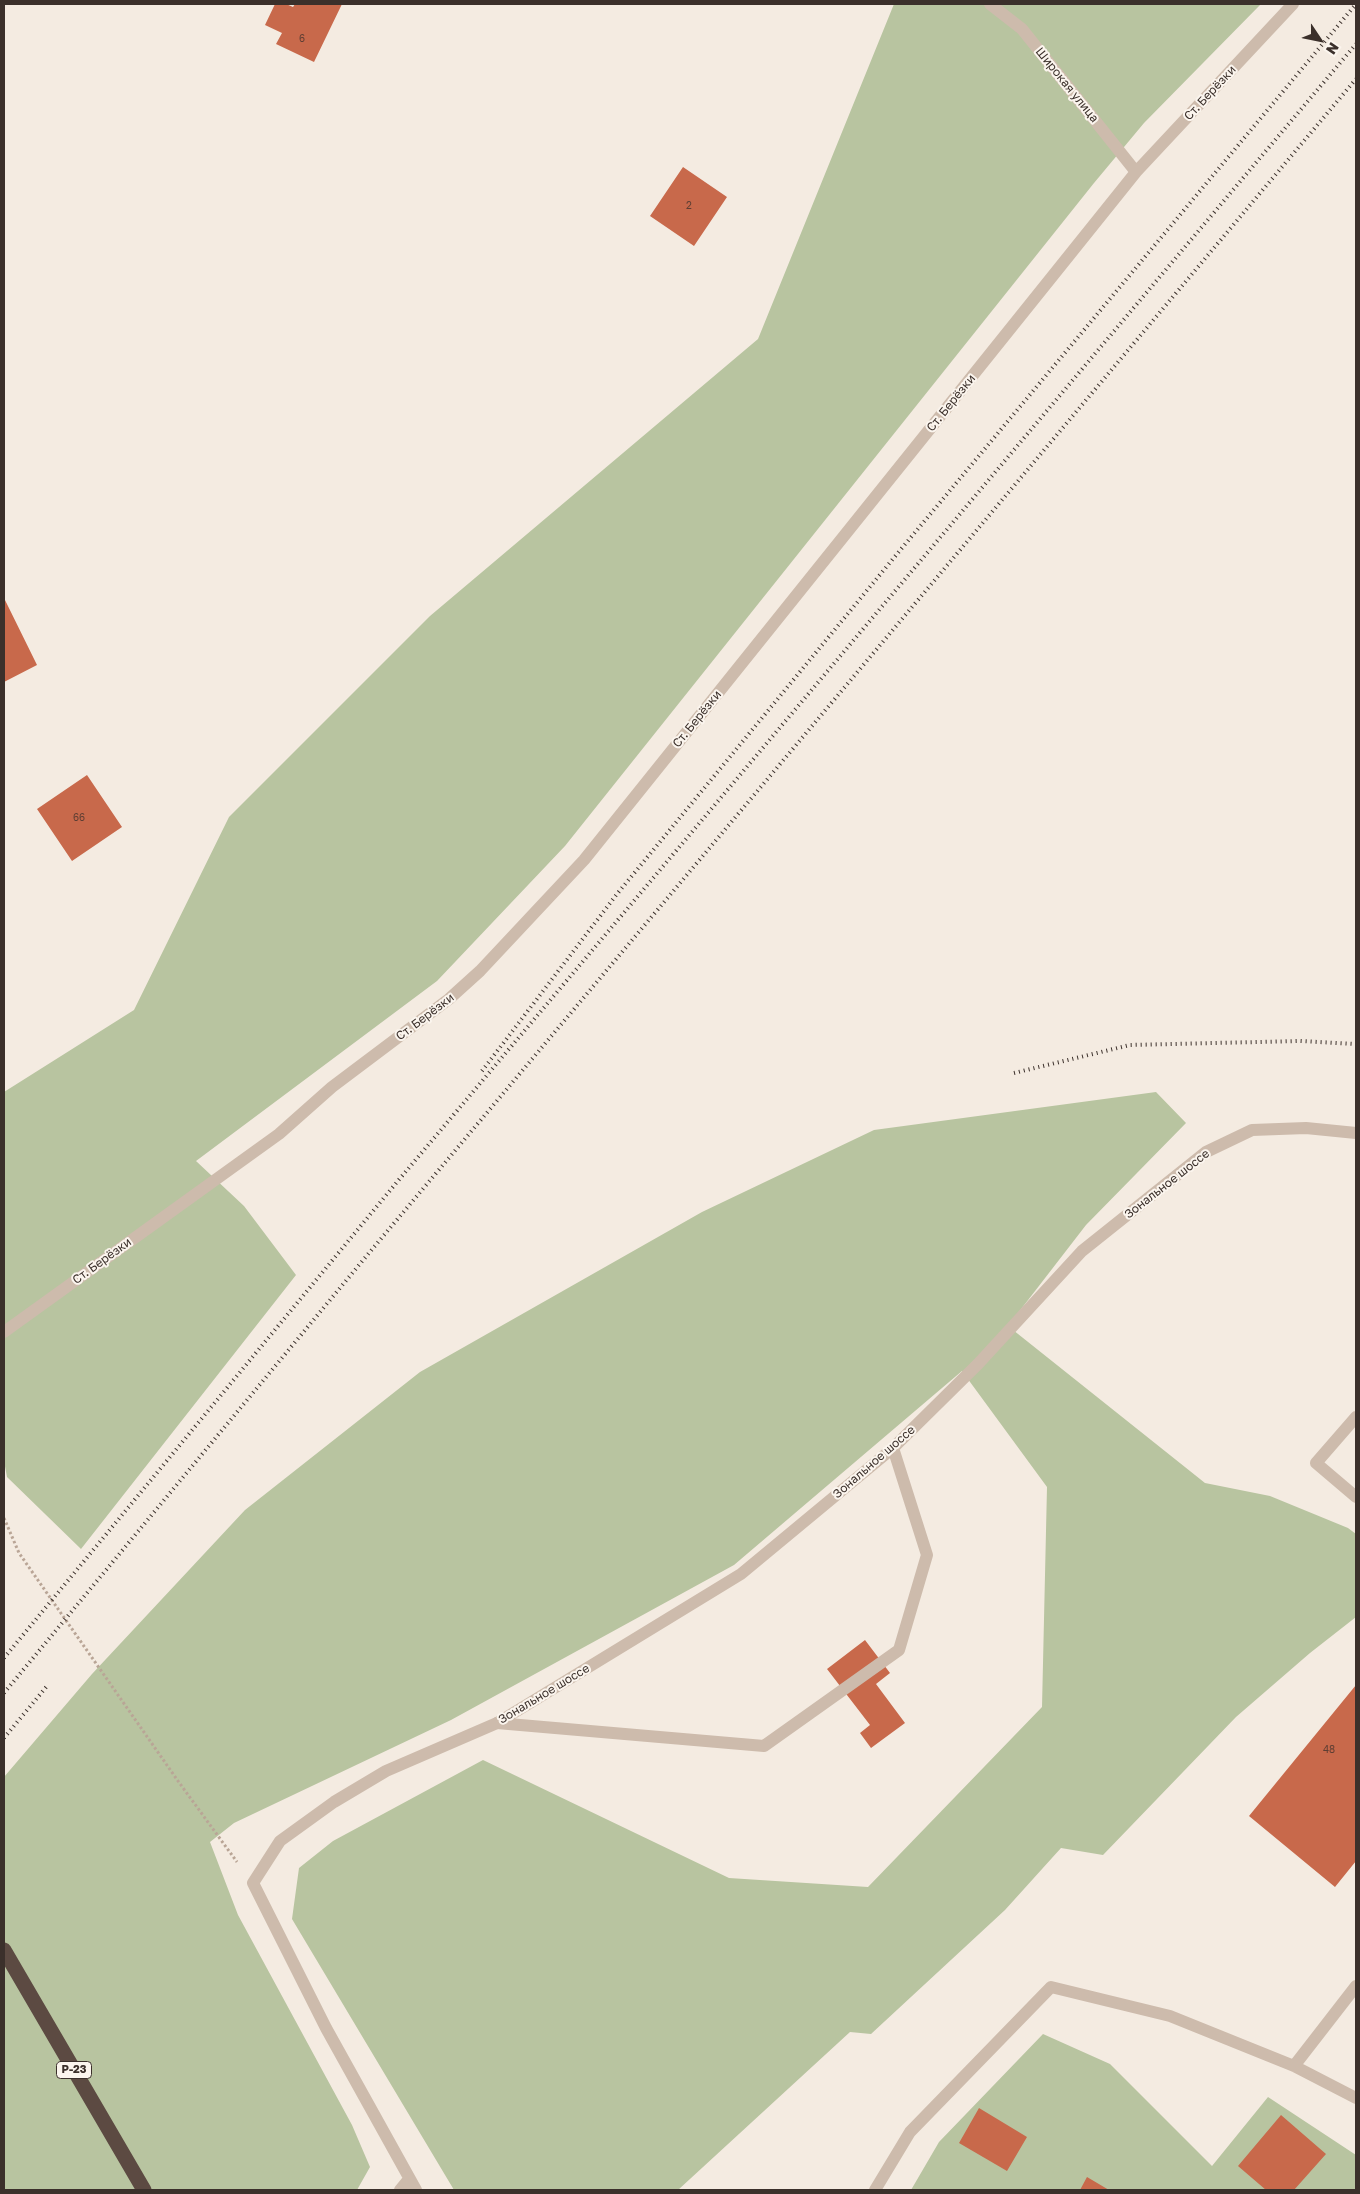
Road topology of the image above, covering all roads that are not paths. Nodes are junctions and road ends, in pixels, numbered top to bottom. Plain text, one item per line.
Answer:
1 (990, 4) edge
2 (1293, 4) edge
3 (1136, 172) junction
4 (1356, 1133) edge
5 (4, 1332) edge
6 (1356, 1417) edge
7 (893, 1448) junction
8 (1356, 1497) edge
9 (497, 1723) junction
10 (4, 1950) edge
11 (1356, 1986) edge
12 (1294, 2066) junction
13 (1356, 2098) edge
14 (409, 2179) junction
15 (144, 2190) edge
16 (400, 2190) edge
17 (416, 2190) edge
18 (875, 2190) edge

1 - 3 street, Широкая улица
2 - 3 street, Ст. Берёзки
3 - 5 street, Ст. Берёзки
4 - 7 street, Зональное шоссе
6 - 8 street
7 - 9 street, Зональное шоссе
7 - 9 street
9 - 14 street, Зональное шоссе
10 - 15 highway, Р-23
11 - 12 street
12 - 13 street
12 - 18 street
14 - 16 street
14 - 17 street

